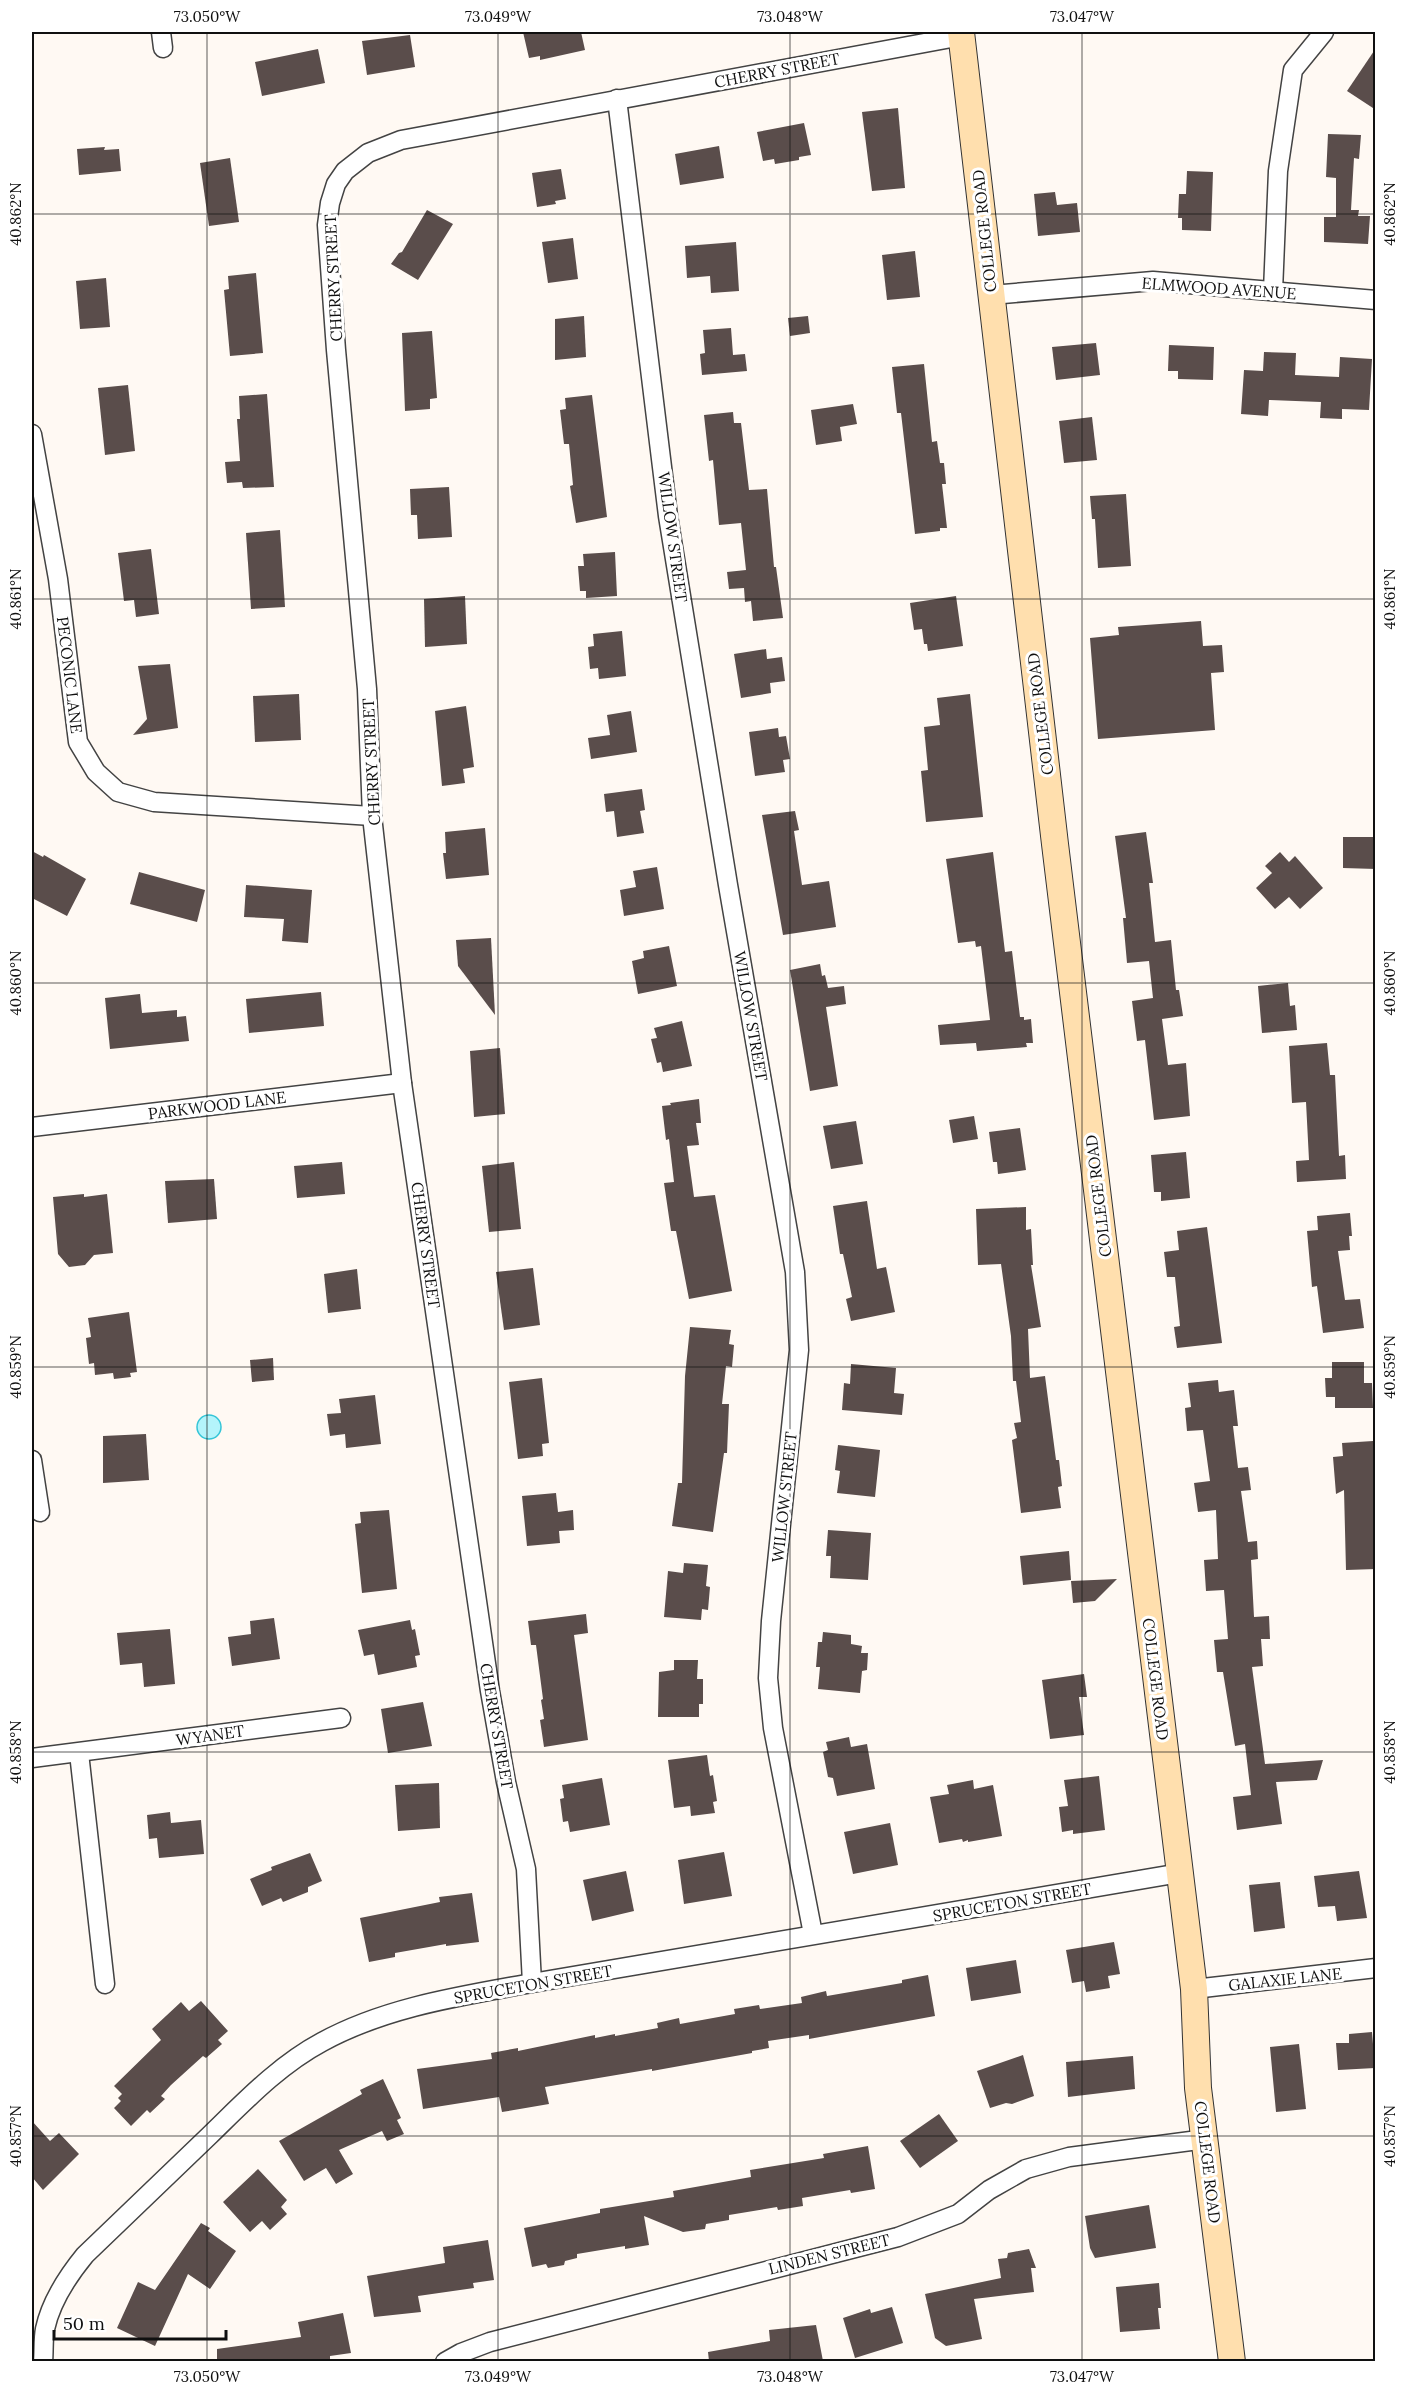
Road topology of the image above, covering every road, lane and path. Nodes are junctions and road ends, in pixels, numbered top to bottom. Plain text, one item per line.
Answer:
1 (1324, 32) edge
2 (962, 34) edge
3 (617, 99) junction
4 (1273, 291) junction
5 (991, 295) junction
6 (1376, 300) edge
7 (32, 434) edge
8 (33, 454) edge
9 (372, 816) junction
10 (402, 1083) junction
11 (32, 1127) edge
12 (32, 1460) edge
13 (40, 1512) dead end
14 (341, 1718) dead end
15 (79, 1753) junction
16 (32, 1758) edge
17 (1180, 1873) junction
18 (813, 1934) junction
19 (1376, 1968) edge
20 (532, 1983) junction
21 (105, 1984) dead end
22 (1194, 1989) junction
23 (1206, 2139) junction
24 (43, 2361) edge
25 (446, 2361) edge
26 (1232, 2361) edge

1 - 4 street
2 - 3 street, CHERRY STREET
2 - 5 street, COLLEGE ROAD
3 - 9 street, CHERRY STREET
3 - 18 street, WILLOW STREET
4 - 5 street, ELMWOOD AVENUE
4 - 6 street, ELMWOOD AVENUE
5 - 17 street, COLLEGE ROAD
7 - 8 street, PECONIC LANE
8 - 9 street, PECONIC LANE
9 - 10 street, CHERRY STREET
10 - 11 street, PARKWOOD LANE
10 - 20 street, CHERRY STREET
12 - 13 street
14 - 15 street, WYANET
15 - 16 street, WYANET
15 - 21 street
17 - 18 street, SPRUCETON STREET
17 - 22 street, COLLEGE ROAD
18 - 20 street, SPRUCETON STREET
19 - 22 street, GALAXIE LANE
20 - 24 street, SPRUCETON STREET
22 - 23 street, COLLEGE ROAD
23 - 25 street, LINDEN STREET
23 - 26 street, COLLEGE ROAD

